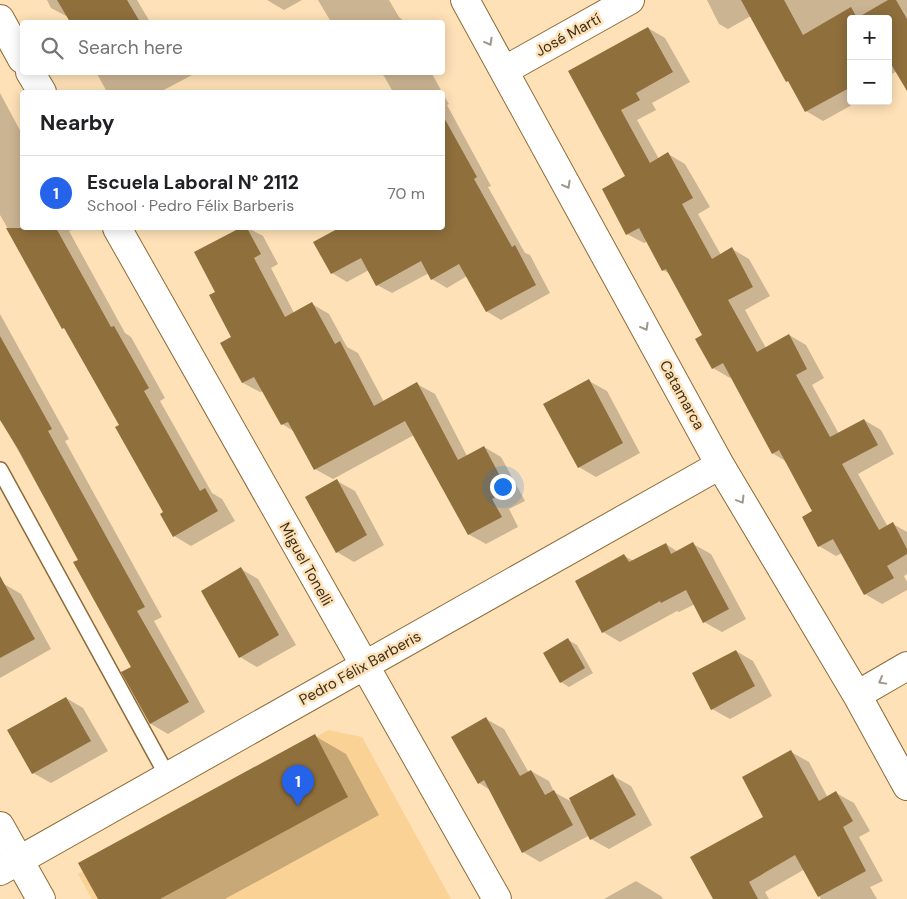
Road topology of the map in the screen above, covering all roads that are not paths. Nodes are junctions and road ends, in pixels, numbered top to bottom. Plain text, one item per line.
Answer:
1 (465, 0) edge
2 (630, 0) edge
3 (0, 19) edge
4 (20, 55) edge
5 (505, 70) junction
6 (32, 75) edge
7 (41, 90) edge
8 (119, 230) edge
9 (720, 465) junction
10 (0, 470) edge
11 (364, 666) junction
12 (907, 666) edge
13 (857, 695) junction
14 (168, 777) junction
15 (907, 786) edge
16 (0, 826) edge
17 (10, 866) edge
18 (41, 899) edge
19 (497, 899) edge

1 -> 5 street, Catamarca
2 - 5 street, José Martí
3 - 4 street
5 -> 9 street, Catamarca
6 - 7 street
8 - 11 street, Miguel Tonelli
9 - 11 street, Pedro Félix Barberis
9 -> 13 street, Catamarca
10 - 14 lane
11 - 14 street, Pedro Félix Barberis
11 - 19 street, Miguel Tonelli
12 -> 13 street
13 - 15 street, Catamarca
14 - 17 street, Pedro Félix Barberis
16 - 17 street
17 - 18 street

